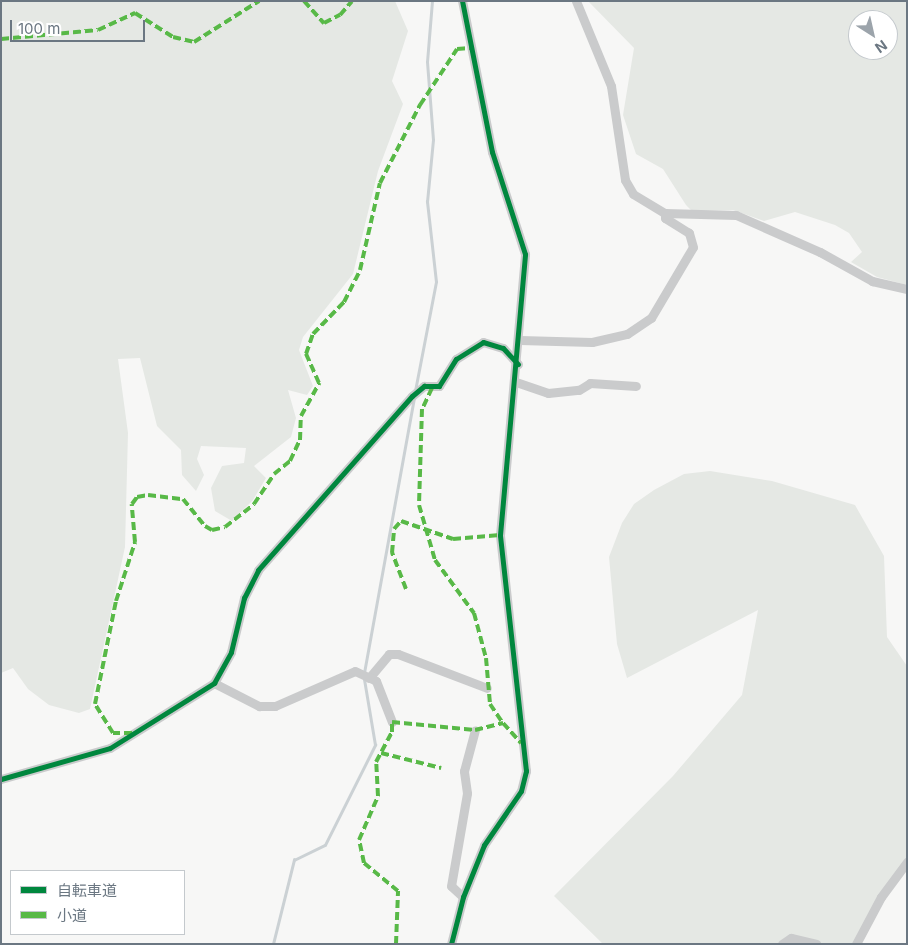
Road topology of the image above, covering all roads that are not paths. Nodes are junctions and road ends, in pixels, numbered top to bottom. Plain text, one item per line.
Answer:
1 (462, 1) edge
2 (576, 1) edge
3 (666, 213) junction
4 (907, 290) edge
5 (520, 340) junction
6 (518, 364) junction
7 (516, 382) junction
8 (636, 386) dead end
9 (369, 678) junction
10 (214, 683) junction
11 (487, 688) dead end
12 (392, 722) dead end
13 (475, 730) dead end
14 (1, 779) edge
15 (907, 862) edge
16 (463, 897) junction
17 (451, 944) edge
18 (782, 944) edge
19 (816, 944) edge
20 (856, 944) edge

1 - 5 street
2 - 3 street
3 - 4 street
3 - 5 street
5 - 6 street
6 - 7 street
6 - 10 street
7 - 8 street
7 - 16 street
9 - 10 street
9 - 11 street
9 - 12 street
10 - 14 street
13 - 16 street
15 - 20 street
16 - 17 street
18 - 19 street

